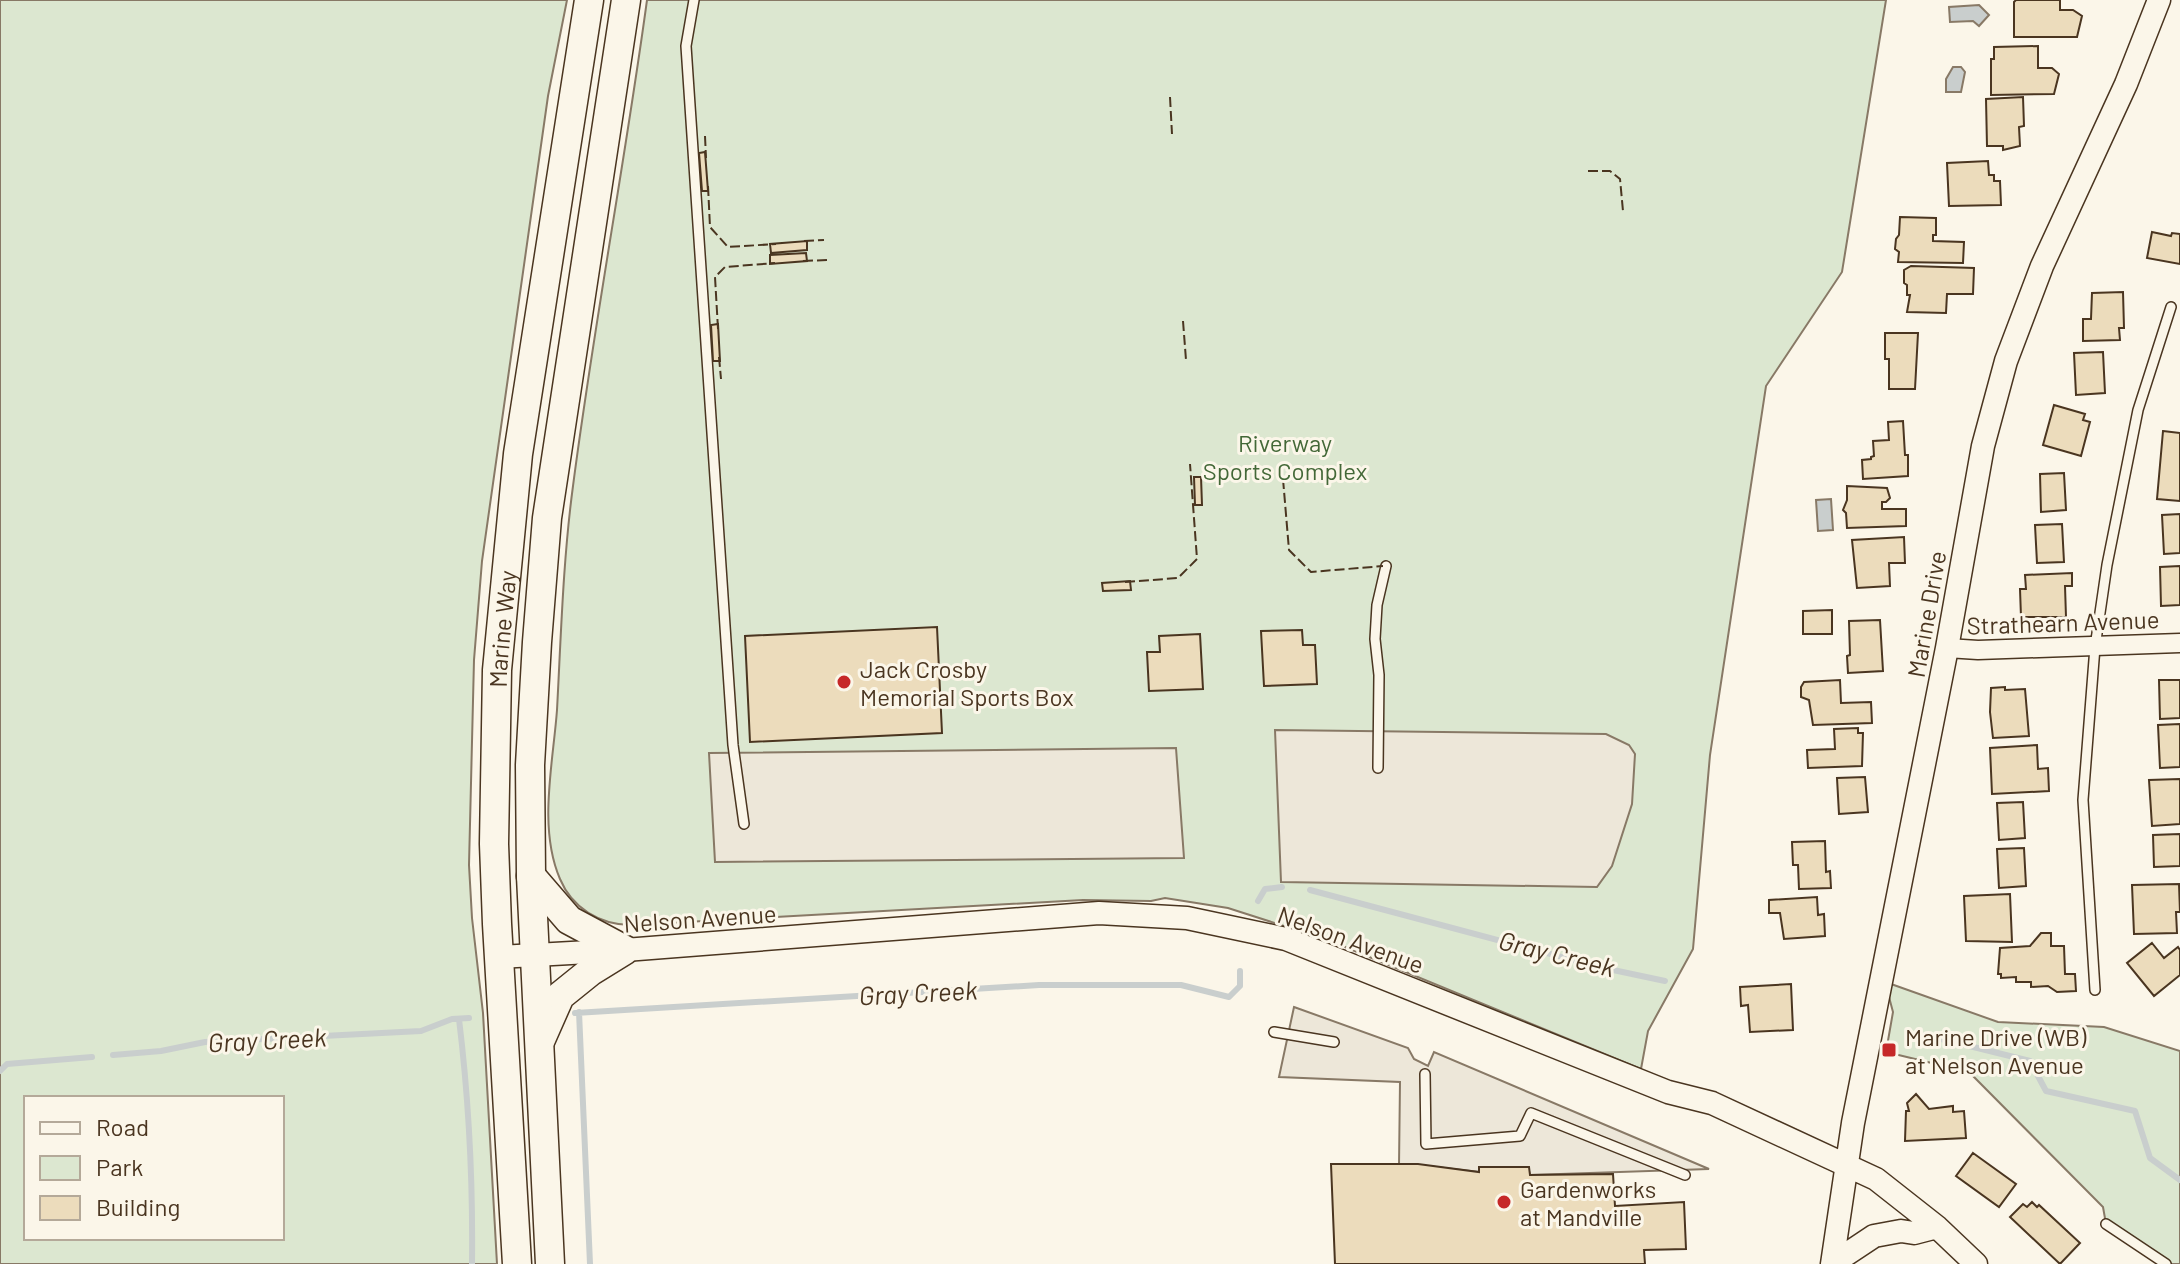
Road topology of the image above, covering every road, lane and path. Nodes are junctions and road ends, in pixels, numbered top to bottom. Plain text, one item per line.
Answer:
1 (589, 0) edge
2 (626, 0) edge
3 (694, 0) edge
4 (2159, 0) edge
5 (2171, 307) dead end
6 (1386, 566) dead end
7 (2180, 643) edge
8 (2095, 647) junction
9 (1947, 648) junction
10 (1378, 768) dead end
11 (744, 824) dead end
12 (531, 876) junction
13 (625, 950) junction
14 (535, 955) junction
15 (498, 957) junction
16 (2095, 990) dead end
17 (1274, 1032) dead end
18 (1334, 1042) dead end
19 (539, 1043) junction
20 (1425, 1074) dead end
21 (1847, 1165) junction
22 (1685, 1175) dead end
23 (2106, 1224) dead end
24 (1937, 1227) junction
25 (517, 1264) edge
26 (550, 1264) edge
27 (1832, 1264) edge
28 (1976, 1264) edge
29 (2166, 1264) edge

1 - 15 main road, Marine Way
2 - 12 main road, Marine Way
3 - 11 lane
4 - 9 street, Marine Drive
5 - 8 lane
6 - 10 lane
7 - 8 street, Strathearn Avenue
8 - 9 street, Strathearn Avenue
8 - 16 lane
9 - 21 street, Marine Drive
12 - 13 main road
12 - 14 main road, Marine Way
13 - 14 street, Nelson Avenue
13 - 19 main road
13 - 21 street, Nelson Avenue
14 - 15 street, Nelson Avenue
14 - 19 main road, Marine Way
15 - 25 main road, Marine Way
17 - 18 lane
19 - 26 main road, Marine Way
20 - 22 lane
21 - 24 street, Nelson Avenue
21 - 27 street, Marine Drive
23 - 29 lane
24 - 27 street
24 - 28 street, Nelson Avenue

